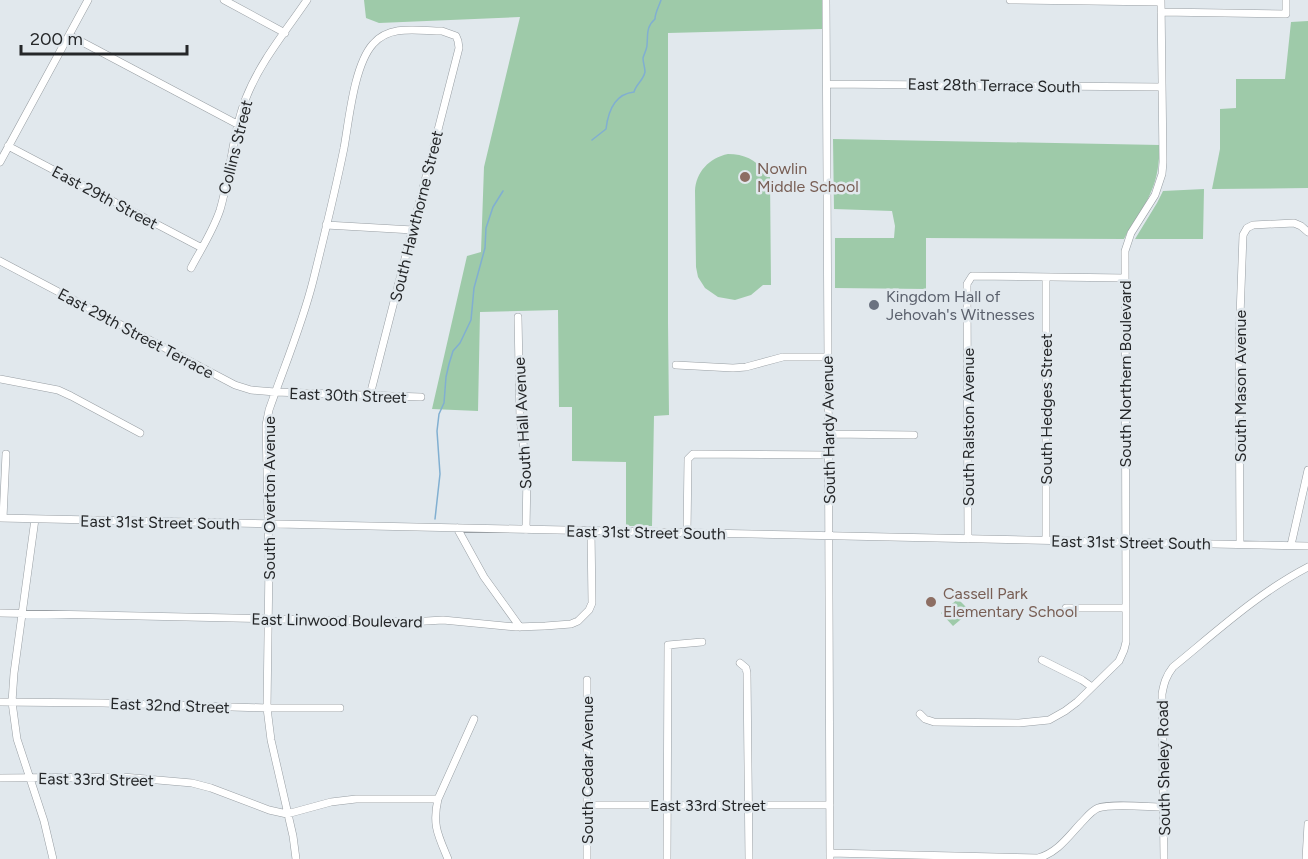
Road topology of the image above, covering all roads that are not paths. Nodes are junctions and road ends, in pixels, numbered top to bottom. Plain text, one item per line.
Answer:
1 (88, 0) edge
2 (224, 0) edge
3 (308, 0) edge
4 (826, 0) edge
5 (1010, 0) edge
6 (1286, 0) edge
7 (1161, 1) edge
8 (1161, 12) junction
9 (285, 33) junction
10 (69, 35) junction
11 (457, 37) joint
12 (827, 84) junction
13 (1162, 87) junction
14 (237, 124) junction
15 (8, 146) junction
16 (0, 162) edge
17 (326, 225) junction
18 (413, 230) junction
19 (1308, 232) edge
20 (202, 248) junction
21 (0, 261) edge
22 (191, 268) dead end
23 (1046, 277) junction
24 (1125, 278) junction
25 (518, 317) dead end
26 (828, 357) junction
27 (676, 365) dead end
28 (0, 379) edge
29 (275, 392) junction
30 (370, 395) junction
31 (421, 397) dead end
32 (140, 433) dead end
33 (829, 434) junction
34 (914, 435) dead end
35 (6, 454) dead end
36 (829, 455) junction
37 (1308, 470) edge
38 (1, 519) edge
39 (35, 519) junction
40 (268, 524) junction
41 (457, 528) junction
42 (526, 530) junction
43 (591, 531) junction
44 (687, 533) junction
45 (829, 536) junction
46 (968, 539) junction
47 (1046, 540) junction
48 (1126, 542) junction
49 (1240, 544) junction
50 (1291, 545) junction
51 (1308, 546) edge
52 (1308, 567) edge
53 (1066, 608) dead end
54 (1126, 608) junction
55 (0, 613) edge
56 (23, 614) junction
57 (268, 619) junction
58 (520, 627) junction
59 (702, 642) dead end
60 (1042, 660) dead end
61 (740, 663) dead end
62 (587, 680) dead end
63 (1092, 687) junction
64 (0, 702) edge
65 (12, 702) junction
66 (267, 708) junction
67 (340, 708) dead end
68 (920, 714) dead end
69 (474, 719) dead end
70 (0, 778) edge
71 (30, 778) junction
72 (438, 799) junction
73 (586, 805) junction
74 (668, 805) junction
75 (748, 805) junction
76 (830, 805) junction
77 (1164, 807) junction
78 (287, 814) junction
79 (1308, 824) edge
80 (830, 856) edge
81 (53, 859) edge
82 (296, 859) edge
83 (448, 859) edge
84 (587, 859) edge
85 (668, 859) edge
86 (748, 859) edge
87 (1164, 859) edge
88 (1305, 859) edge

1 - 10 street
2 - 9 street
3 - 9 street, Collins Street
4 - 12 street, South Hardy Avenue
5 - 7 street
6 - 8 street
7 - 8 street, South Northern Boulevard
8 - 13 street, South Northern Boulevard
9 - 14 street, Collins Street
10 - 14 street
10 - 15 street
11 - 17 street, South Overton Avenue
11 - 18 street, South Hawthorne Street
12 - 13 street, East 28th Terrace South
12 - 26 street, South Hardy Avenue
13 - 24 street, South Northern Boulevard
14 - 20 street, Collins Street
15 - 16 street
15 - 20 street, East 29th Street
17 - 18 street
17 - 29 street, South Overton Avenue
18 - 30 street, South Hawthorne Street
19 - 49 street, South Mason Avenue
20 - 22 street, Collins Street
21 - 29 street, East 29th Street Terrace
23 - 24 street
23 - 46 street, South Ralston Avenue
23 - 47 street, South Hedges Street
24 - 48 street, South Northern Boulevard
25 - 42 street, South Hall Avenue
26 - 27 street
26 - 33 street, South Hardy Avenue
28 - 32 street
29 - 30 street, East 30th Street
29 - 40 street, South Overton Avenue
30 - 31 street, East 30th Street
33 - 34 street
33 - 36 street, South Hardy Avenue
35 - 38 street
36 - 44 street
36 - 45 street, South Hardy Avenue
37 - 50 street
38 - 39 street, East 31st Street South
39 - 40 street, East 31st Street South
39 - 56 street
40 - 41 street, East 31st Street South
40 - 57 street, South Overton Avenue
41 - 42 street, East 31st Street South
41 - 58 street
42 - 43 street, East 31st Street South
43 - 44 street, East 31st Street South
43 - 58 street, East Linwood Boulevard
44 - 45 street, East 31st Street South
45 - 46 street, East 31st Street South
45 - 76 street, South Hardy Avenue
46 - 47 street, East 31st Street South
47 - 48 street, East 31st Street South
48 - 49 street, East 31st Street South
48 - 54 street, South Northern Boulevard
49 - 50 street, East 31st Street South
50 - 51 street, East 31st Street South
52 - 77 street, South Sheley Road
53 - 54 street
54 - 63 street, South Northern Boulevard
55 - 56 street, East Linwood Boulevard
56 - 57 street, East Linwood Boulevard
56 - 65 street
57 - 58 street, East Linwood Boulevard
57 - 66 street, South Overton Avenue
59 - 74 street
60 - 63 street
61 - 75 street
62 - 73 street, South Cedar Avenue
63 - 68 street, South Northern Boulevard
64 - 65 street, East 32nd Street
65 - 66 street, East 32nd Street
65 - 71 street
66 - 67 street, East 32nd Street
66 - 78 street, South Overton Avenue
69 - 72 street
70 - 71 street, East 33rd Street
71 - 78 street, East 33rd Street
71 - 81 street
72 - 78 street
72 - 83 street
73 - 74 street, East 33rd Street
73 - 84 street, South Cedar Avenue
74 - 75 street, East 33rd Street
74 - 85 street
75 - 76 street, East 33rd Street
75 - 86 street
76 - 80 street, South Hardy Avenue
77 - 80 street
77 - 87 street, South Sheley Road
78 - 82 street, South Overton Avenue
79 - 88 street

